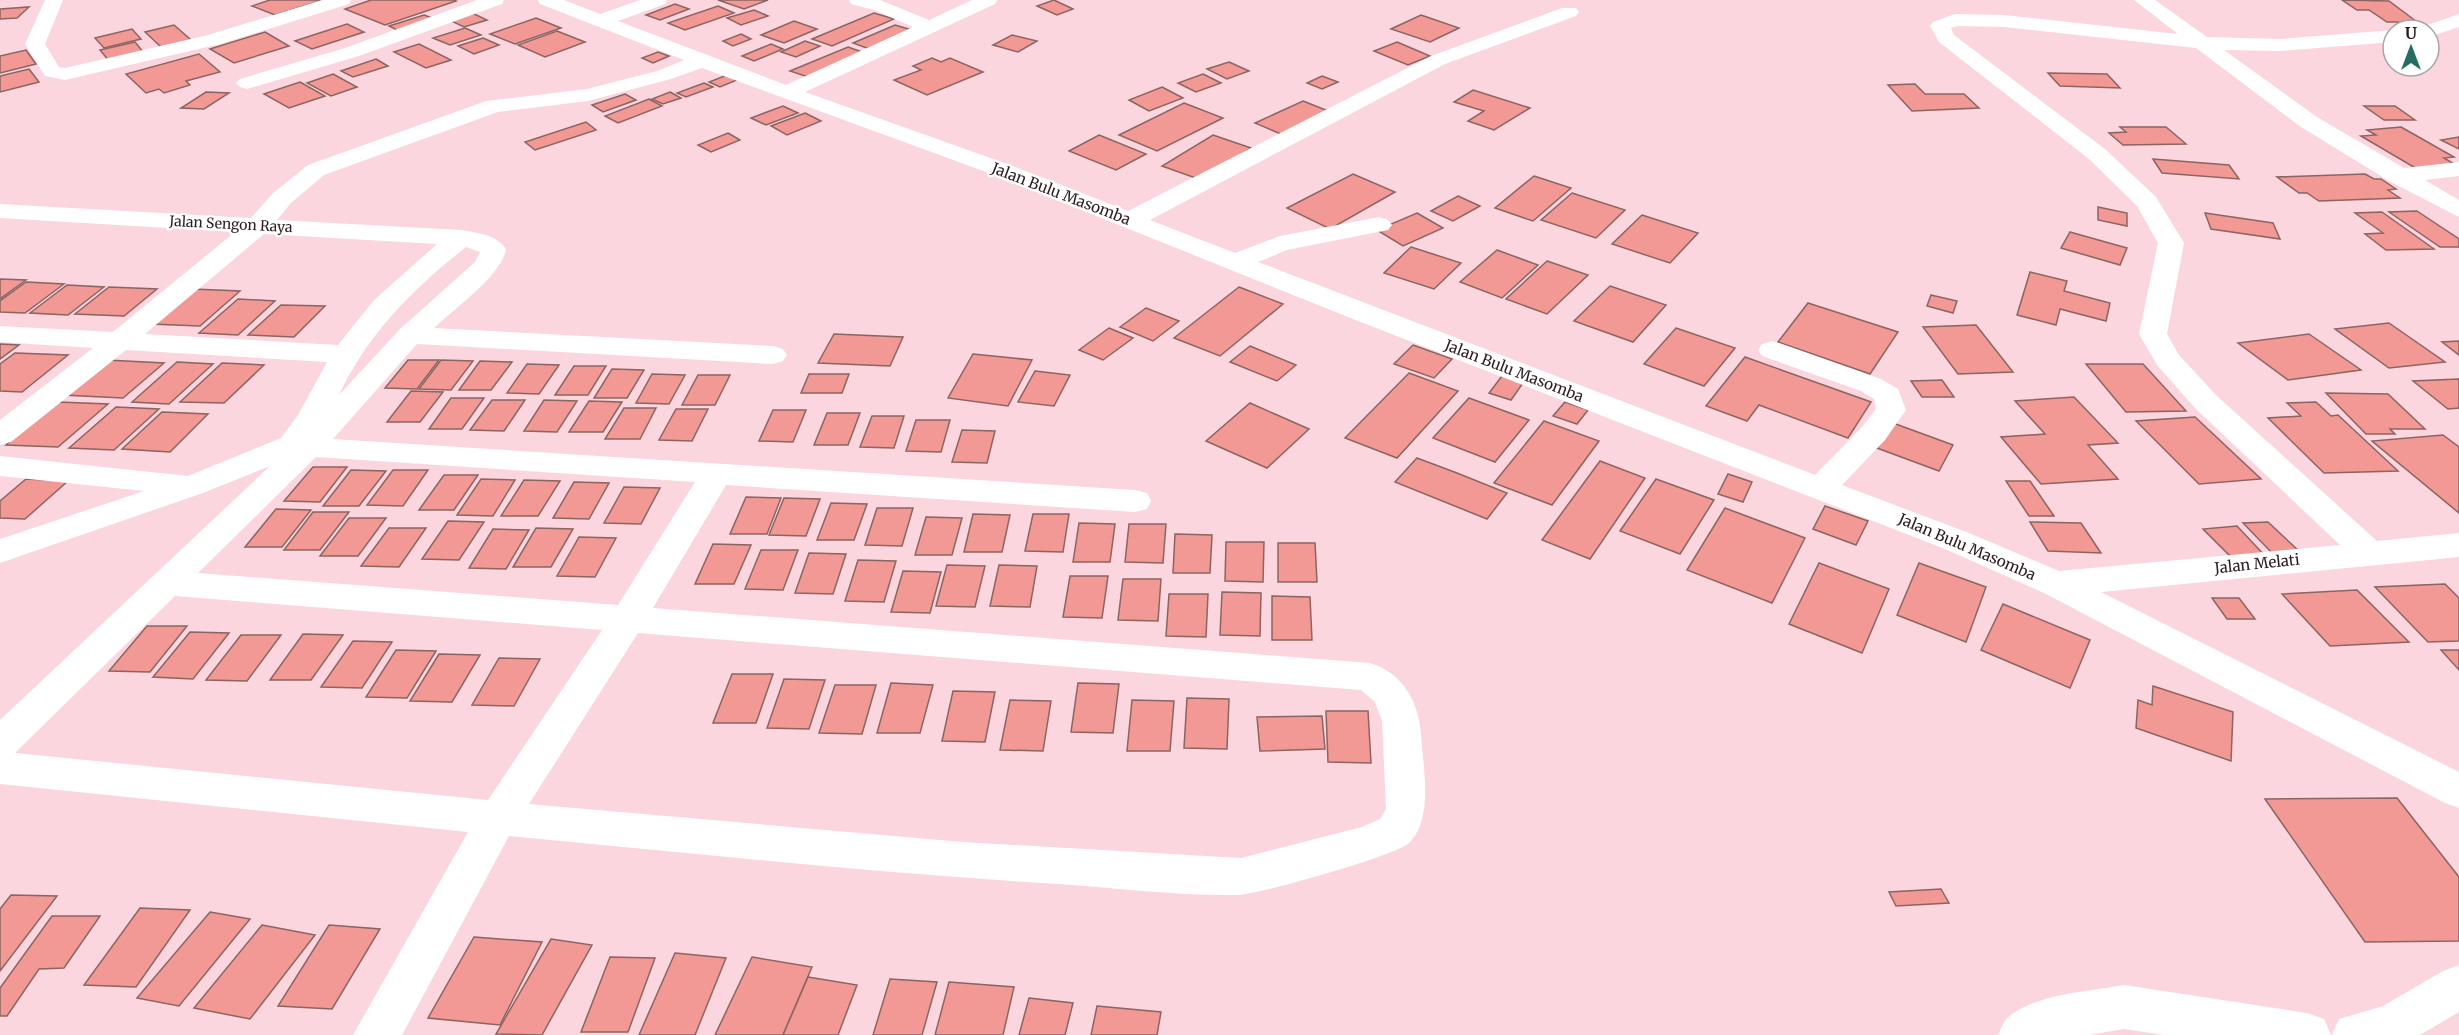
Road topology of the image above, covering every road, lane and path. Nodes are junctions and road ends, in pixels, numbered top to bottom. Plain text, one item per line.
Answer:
1 (54, 0) edge
2 (342, 0) edge
3 (495, 0) edge
4 (547, 0) edge
5 (658, 0) edge
6 (858, 0) edge
7 (988, 0) edge
8 (2143, 0) edge
9 (1569, 12) dead end
10 (601, 20) junction
11 (2459, 20) edge
12 (929, 27) junction
13 (2441, 27) edge
14 (2381, 37) edge
15 (2202, 43) junction
16 (703, 60) junction
17 (247, 83) dead end
18 (788, 92) junction
19 (2459, 169) edge
20 (2397, 176) junction
21 (2459, 210) edge
22 (0, 211) edge
23 (1130, 220) junction
24 (259, 225) junction
25 (1379, 225) dead end
26 (461, 238) junction
27 (1236, 262) junction
28 (0, 334) edge
29 (410, 335) junction
30 (117, 343) junction
31 (1772, 350) dead end
32 (345, 354) junction
33 (773, 355) dead end
34 (0, 435) edge
35 (308, 447) junction
36 (0, 466) edge
37 (716, 474) junction
38 (192, 486) junction
39 (1821, 487) junction
40 (1135, 501) dead end
41 (2459, 545) edge
42 (0, 551) edge
43 (2369, 553) junction
44 (165, 583) junction
45 (2056, 584) junction
46 (627, 621) junction
47 (0, 744) edge
48 (0, 768) edge
49 (2459, 791) edge
50 (498, 818) junction
51 (2459, 986) edge
52 (377, 1035) edge
53 (2022, 1035) edge
54 (2307, 1035) edge
55 (2356, 1035) edge

1 - 2 street
3 - 17 street
4 - 10 street, Jalan Bulu Masomba
5 - 10 street
6 - 12 street
7 - 12 street
8 - 15 street
9 - 23 street
10 - 16 street, Jalan Bulu Masomba
11 - 13 street
12 - 18 street
14 - 15 street
15 - 20 street
15 - 43 street
16 - 18 street, Jalan Bulu Masomba
16 - 24 street
18 - 23 street, Jalan Bulu Masomba
19 - 20 street
20 - 21 street
22 - 24 street, Jalan Sengon Raya
23 - 27 street, Jalan Bulu Masomba
24 - 26 street, Jalan Sengon Raya
24 - 30 street
25 - 27 street
26 - 29 street, Jalan Sengon Raya
26 - 32 street
27 - 39 street, Jalan Bulu Masomba
28 - 30 street
29 - 33 street
29 - 35 street
30 - 32 street
30 - 34 street
31 - 39 street
32 - 38 street
35 - 37 street
35 - 44 street
36 - 38 street
37 - 40 street
37 - 46 street
38 - 42 street
39 - 45 street, Jalan Bulu Masomba
41 - 43 street, Jalan Melati
43 - 45 street, Jalan Melati
44 - 46 street
44 - 47 street
45 - 49 street, Jalan Bulu Masomba
46 - 50 street
46 - 50 street
48 - 50 street
50 - 52 street
51 - 55 street
53 - 54 street

